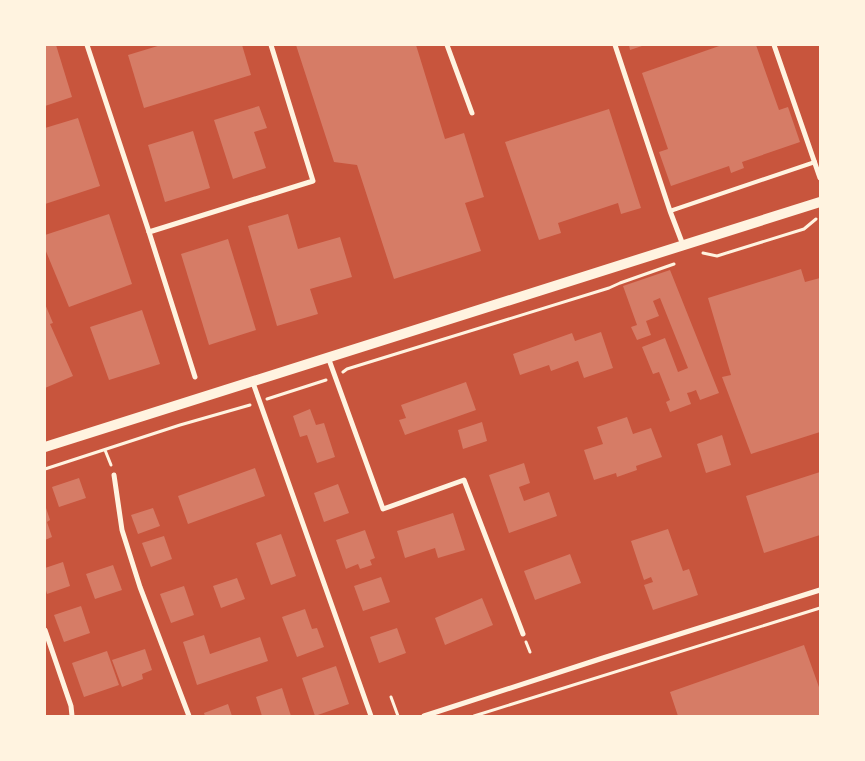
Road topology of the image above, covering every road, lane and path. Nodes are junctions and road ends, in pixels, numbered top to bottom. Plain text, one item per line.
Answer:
1 (87, 45) edge
2 (271, 45) edge
3 (447, 45) edge
4 (614, 45) edge
5 (774, 45) edge
6 (472, 113) dead end
7 (815, 162) junction
8 (820, 178) edge
9 (820, 202) edge
10 (670, 211) junction
11 (820, 218) edge
12 (148, 232) junction
13 (683, 245) junction
14 (696, 256) dead end
15 (679, 262) dead end
16 (328, 357) junction
17 (335, 376) junction
18 (195, 377) dead end
19 (252, 380) junction
20 (260, 402) junction
21 (45, 447) edge
22 (105, 450) junction
23 (45, 469) edge
24 (114, 475) joint
25 (820, 590) edge
26 (820, 608) edge
27 (45, 630) edge
28 (523, 634) dead end
29 (391, 697) dead end
30 (72, 716) edge
31 (189, 716) edge
32 (371, 716) edge
33 (398, 716) edge
34 (424, 716) edge
35 (474, 716) edge

1 - 12 street
2 - 12 street
3 - 6 street
4 - 10 street
5 - 7 street
7 - 8 street
7 - 10 lane
9 - 13 main road
10 - 13 street
11 - 14 path
12 - 18 street
13 - 16 main road
15 - 17 path
16 - 17 street
16 - 19 main road
17 - 20 path
17 - 28 street
19 - 20 street
19 - 21 main road
20 - 22 path
20 - 32 street
22 - 23 path
22 - 24 path
24 - 31 street
25 - 34 street
26 - 35 path
27 - 30 street
29 - 33 path

